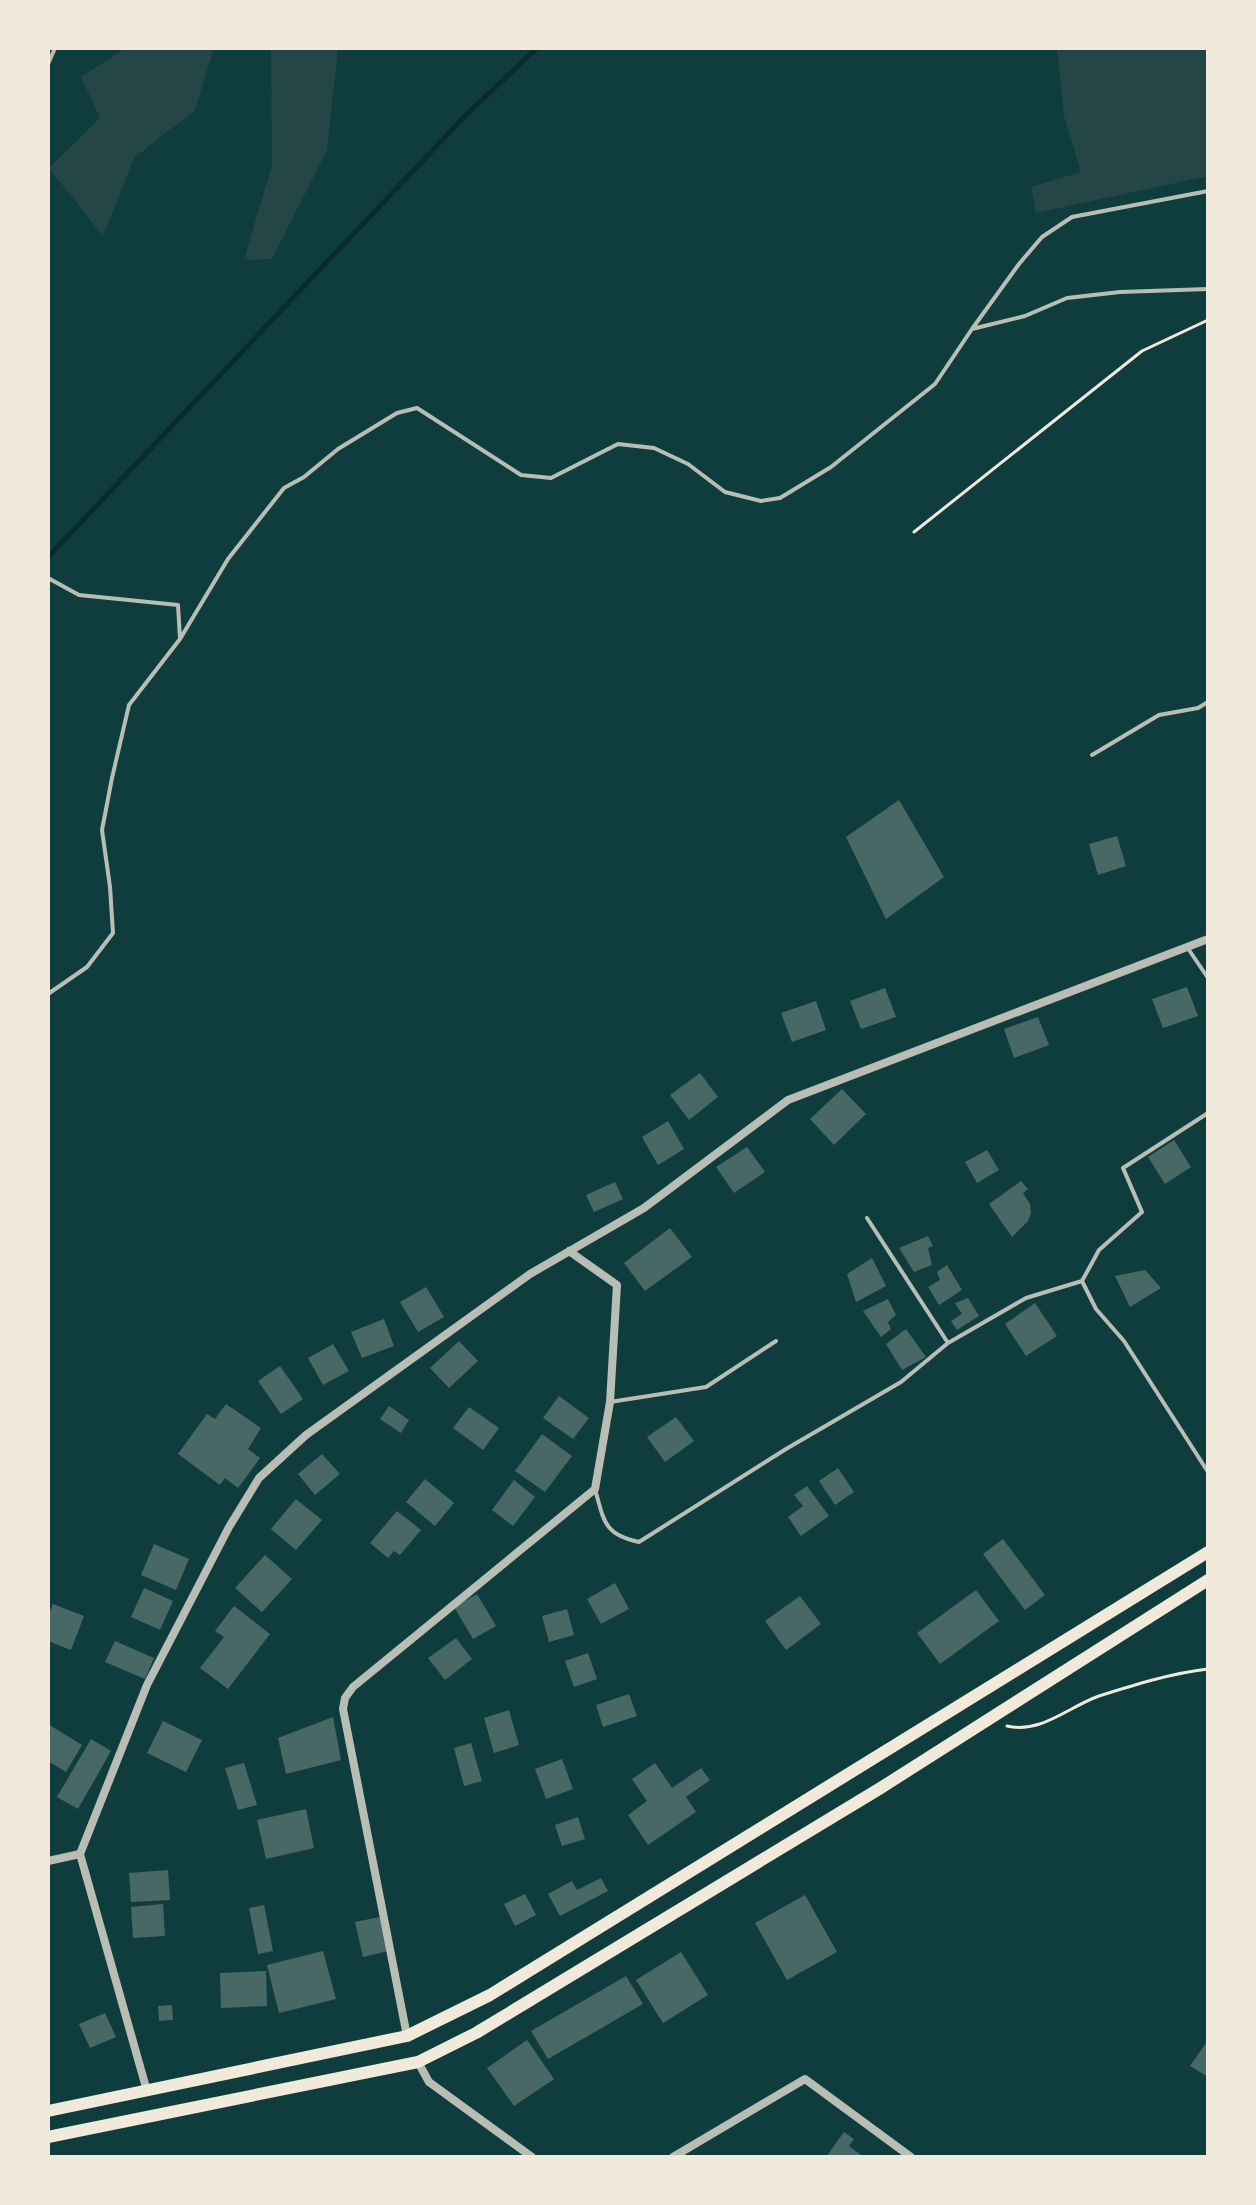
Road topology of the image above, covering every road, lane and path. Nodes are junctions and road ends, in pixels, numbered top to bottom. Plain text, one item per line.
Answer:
1 (55, 48) edge
2 (48, 64) edge
3 (1208, 191) edge
4 (1208, 289) edge
5 (1208, 320) edge
6 (972, 329) junction
7 (48, 484) edge
8 (48, 516) edge
9 (914, 532) dead end
10 (48, 578) edge
11 (180, 639) junction
12 (1208, 702) edge
13 (1092, 755) dead end
14 (1208, 939) edge
15 (1187, 947) junction
16 (1208, 978) edge
17 (48, 994) edge
18 (1208, 1113) edge
19 (867, 1218) dead end
20 (569, 1251) junction
21 (1082, 1281) junction
22 (776, 1341) dead end
23 (948, 1343) junction
24 (610, 1402) junction
25 (1208, 1472) edge
26 (595, 1489) junction
27 (1208, 1552) edge
28 (1208, 1580) edge
29 (1095, 1622) junction
30 (1107, 1643) junction
31 (1208, 1669) edge
32 (983, 1721) junction
33 (80, 1854) junction
34 (48, 1861) edge
35 (407, 2036) junction
36 (418, 2062) junction
37 (147, 2091) junction
38 (48, 2111) edge
39 (151, 2117) junction
40 (48, 2137) edge
41 (532, 2157) edge
42 (673, 2157) edge
43 (911, 2157) edge

1 - 2 lane
3 - 6 lane
4 - 6 lane
5 - 9 path
6 - 11 lane
7 - 8 lane
10 - 11 lane
11 - 17 lane
12 - 13 lane
14 - 15 street
15 - 16 lane
15 - 20 street
18 - 21 lane
19 - 23 lane
20 - 24 street
20 - 33 street
21 - 23 lane
21 - 25 lane
22 - 24 lane
23 - 26 lane
24 - 26 street
26 - 35 street
27 - 29 main road
28 - 30 main road
29 - 30 main road
29 - 35 main road
30 - 32 main road
31 - 32 path
32 - 36 main road
33 - 34 street
33 - 37 street
35 - 37 main road
36 - 39 main road
36 - 41 street
37 - 38 main road
37 - 39 main road
39 - 40 main road
42 - 43 street

